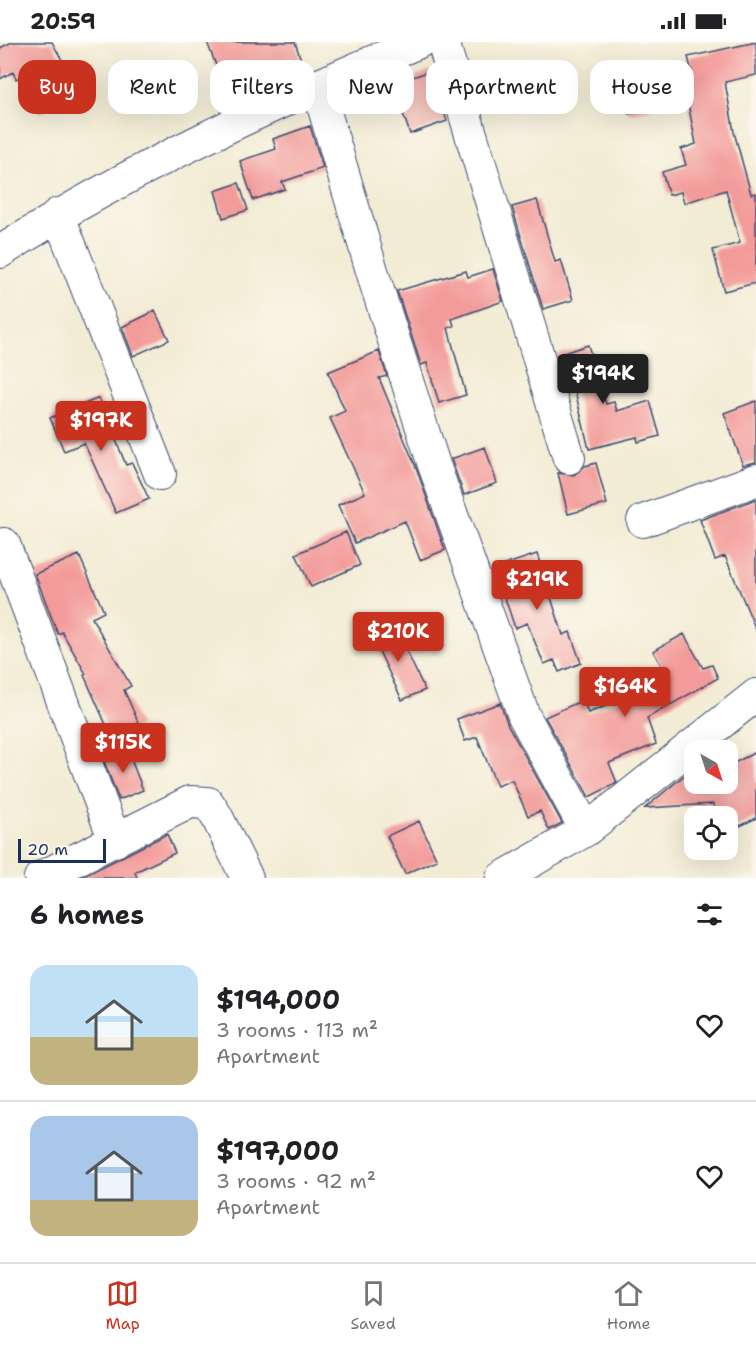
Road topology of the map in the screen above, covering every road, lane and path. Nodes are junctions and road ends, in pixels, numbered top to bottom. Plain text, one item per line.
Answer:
1 (419, 42) edge
2 (442, 42) edge
3 (317, 85) junction
4 (58, 214) junction
5 (0, 252) edge
6 (569, 458) dead end
7 (160, 474) dead end
8 (756, 480) edge
9 (643, 521) dead end
10 (4, 544) dead end
11 (756, 695) edge
12 (586, 831) junction
13 (114, 841) junction
14 (40, 878) edge
15 (247, 878) edge
16 (502, 878) edge

1 - 3 street
2 - 6 street
3 - 4 street
3 - 12 street
4 - 5 street
4 - 7 street
8 - 9 street
10 - 13 street
11 - 12 street
12 - 16 street
13 - 14 street
13 - 15 street

